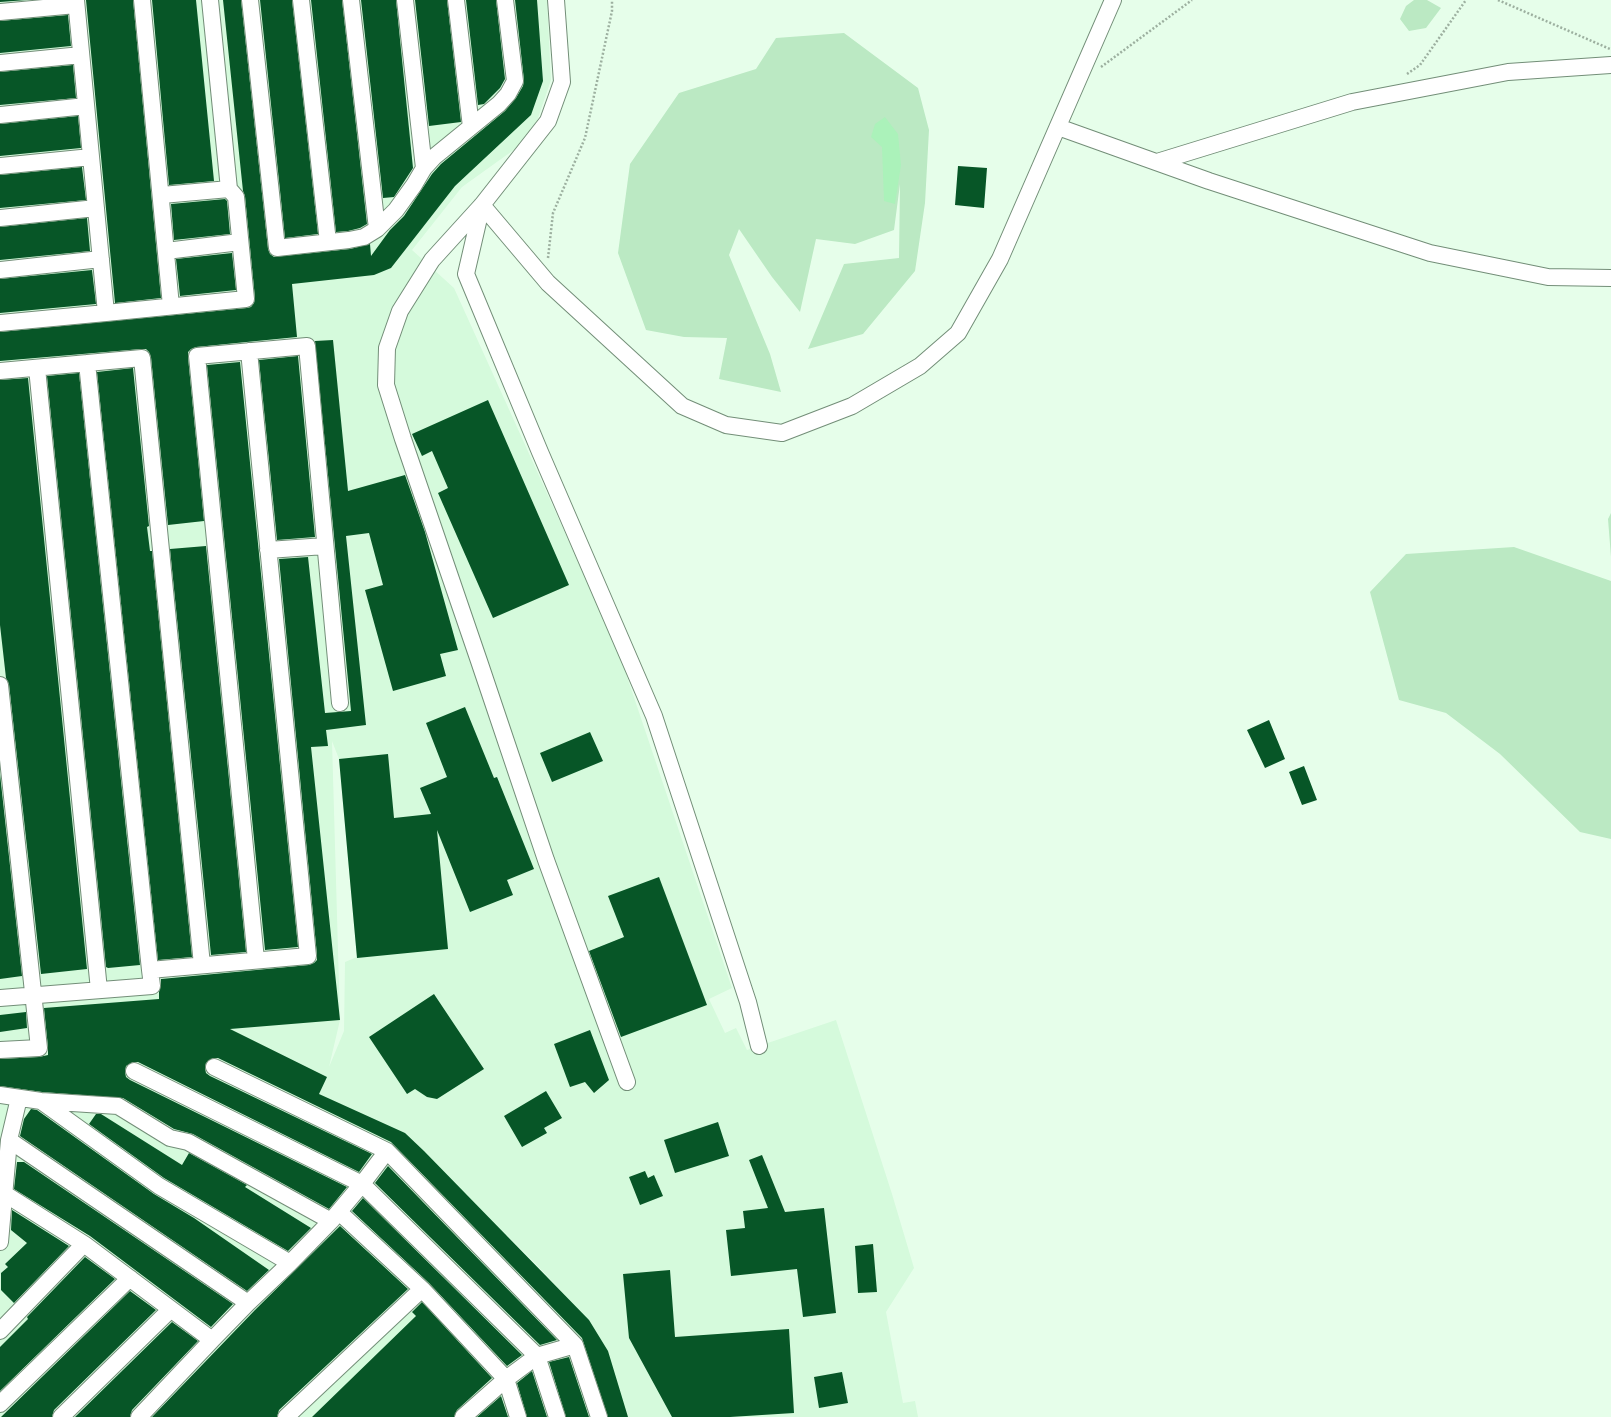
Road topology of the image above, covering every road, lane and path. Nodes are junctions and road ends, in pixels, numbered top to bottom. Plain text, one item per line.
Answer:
1 (142, 0) edge
2 (210, 0) edge
3 (250, 0) edge
4 (301, 0) edge
5 (351, 0) edge
6 (405, 0) edge
7 (456, 0) edge
8 (505, 0) edge
9 (556, 0) edge
10 (612, 0) edge
11 (1113, 0) edge
12 (1192, 0) edge
13 (1466, 0) edge
14 (1498, 0) edge
15 (76, 2) edge
16 (0, 12) edge
17 (1611, 49) edge
18 (81, 55) junction
19 (0, 63) edge
20 (1611, 65) edge
21 (1100, 68) dead end
22 (1403, 77) dead end
23 (86, 106) junction
24 (0, 115) edge
25 (471, 127) junction
26 (1058, 127) junction
27 (91, 157) junction
28 (1157, 162) junction
29 (0, 166) edge
30 (424, 168) junction
31 (229, 189) junction
32 (162, 196) junction
33 (482, 205) junction
34 (96, 208) junction
35 (0, 218) edge
36 (377, 229) junction
37 (240, 242) junction
38 (328, 242) junction
39 (166, 250) junction
40 (101, 259) junction
41 (0, 270) edge
42 (1611, 278) edge
43 (546, 280) junction
44 (171, 306) junction
45 (106, 313) junction
46 (0, 323) edge
47 (249, 351) junction
48 (87, 363) junction
49 (37, 368) junction
50 (0, 372) edge
51 (325, 546) junction
52 (268, 550) junction
53 (0, 685) edge
54 (340, 703) dead end
55 (256, 960) junction
56 (202, 965) junction
57 (150, 970) junction
58 (99, 990) junction
59 (33, 995) junction
60 (0, 998) edge
61 (759, 1046) dead end
62 (0, 1050) edge
63 (214, 1067) dead end
64 (134, 1071) dead end
65 (627, 1082) dead end
66 (0, 1095) edge
67 (19, 1098) junction
68 (41, 1101) junction
69 (9, 1140) junction
70 (387, 1151) junction
71 (362, 1184) junction
72 (5, 1194) junction
73 (335, 1216) junction
74 (0, 1242) edge
75 (84, 1244) junction
76 (290, 1263) junction
77 (130, 1278) junction
78 (422, 1289) junction
79 (248, 1303) junction
80 (171, 1309) junction
81 (0, 1331) edge
82 (212, 1340) junction
83 (576, 1345) junction
84 (537, 1356) junction
85 (506, 1379) junction
86 (0, 1404) edge
87 (465, 1416) edge
88 (61, 1417) edge
89 (139, 1417) edge
90 (286, 1417) edge
91 (518, 1417) edge
92 (557, 1417) edge
93 (599, 1417) edge

1 - 32 lane
2 - 31 lane
3 - 38 lane
4 - 38 lane
5 - 36 lane
6 - 30 lane
7 - 25 lane
8 - 25 lane
9 - 33 lane
10 - 43 path
11 - 26 lane
12 - 21 path
13 - 22 path
14 - 17 path
15 - 16 lane
15 - 18 lane
18 - 19 lane
18 - 23 lane
20 - 28 lane
23 - 24 lane
23 - 27 lane
25 - 30 lane
26 - 28 lane
26 - 43 lane
27 - 29 lane
27 - 34 lane
28 - 42 lane
30 - 36 lane
31 - 32 lane
31 - 37 lane
32 - 39 lane
33 - 43 lane
33 - 61 lane
33 - 65 lane
34 - 35 lane
34 - 40 lane
36 - 38 lane
37 - 39 lane
37 - 44 lane
39 - 44 lane
40 - 41 lane
40 - 45 lane
44 - 45 lane
45 - 46 lane
47 - 51 lane
47 - 52 lane
47 - 55 lane
48 - 49 lane
48 - 56 lane
48 - 57 lane
49 - 50 lane
49 - 58 lane
51 - 52 lane
51 - 54 lane
52 - 55 lane
53 - 59 lane
55 - 56 lane
56 - 57 lane
57 - 58 lane
58 - 59 lane
59 - 60 lane
59 - 62 lane
63 - 70 lane
64 - 71 lane
66 - 67 lane
67 - 68 lane
67 - 69 lane
68 - 73 lane
68 - 76 lane
69 - 72 lane
69 - 79 lane
70 - 71 lane
70 - 83 lane
71 - 73 lane
71 - 84 lane
72 - 74 lane
72 - 75 lane
73 - 76 lane
73 - 78 lane
75 - 77 lane
75 - 81 lane
76 - 79 lane
77 - 80 lane
77 - 86 lane
78 - 85 lane
78 - 90 lane
79 - 82 lane
80 - 82 lane
80 - 88 lane
82 - 89 lane
83 - 84 lane
83 - 93 lane
84 - 85 lane
84 - 92 lane
85 - 87 lane
85 - 91 lane

